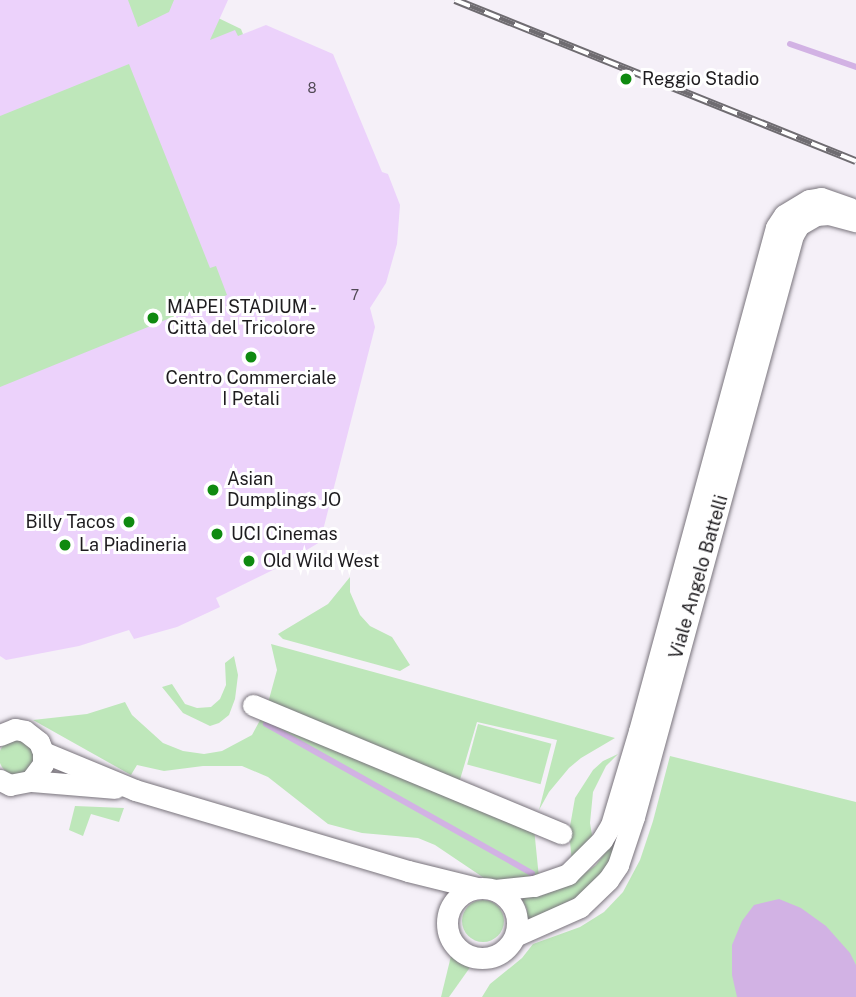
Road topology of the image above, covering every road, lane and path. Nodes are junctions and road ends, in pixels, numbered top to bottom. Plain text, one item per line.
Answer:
1 (856, 210) edge
2 (856, 221) edge
3 (253, 705) dead end
4 (0, 735) edge
5 (43, 752) junction
6 (0, 780) edge
7 (30, 781) junction
8 (135, 790) junction
9 (561, 833) dead end
10 (408, 871) junction
11 (486, 889) junction
12 (450, 910) junction
13 (514, 936) junction

1 - 11 street, Viale Angelo Battelli
2 - 13 street, Viale Angelo Battelli
3 - 9 street
4 - 5 street, Viale Angelo Battelli
5 - 7 street
5 - 8 street, Viale Angelo Battelli
6 - 7 street, Viale Angelo Battelli
7 - 8 street, Viale Angelo Battelli
8 - 10 street, Viale Angelo Battelli
10 - 11 street, Viale Angelo Battelli
10 - 12 street, Viale Angelo Battelli
11 - 12 street
11 - 13 street
12 - 13 street, Viale Angelo Battelli

